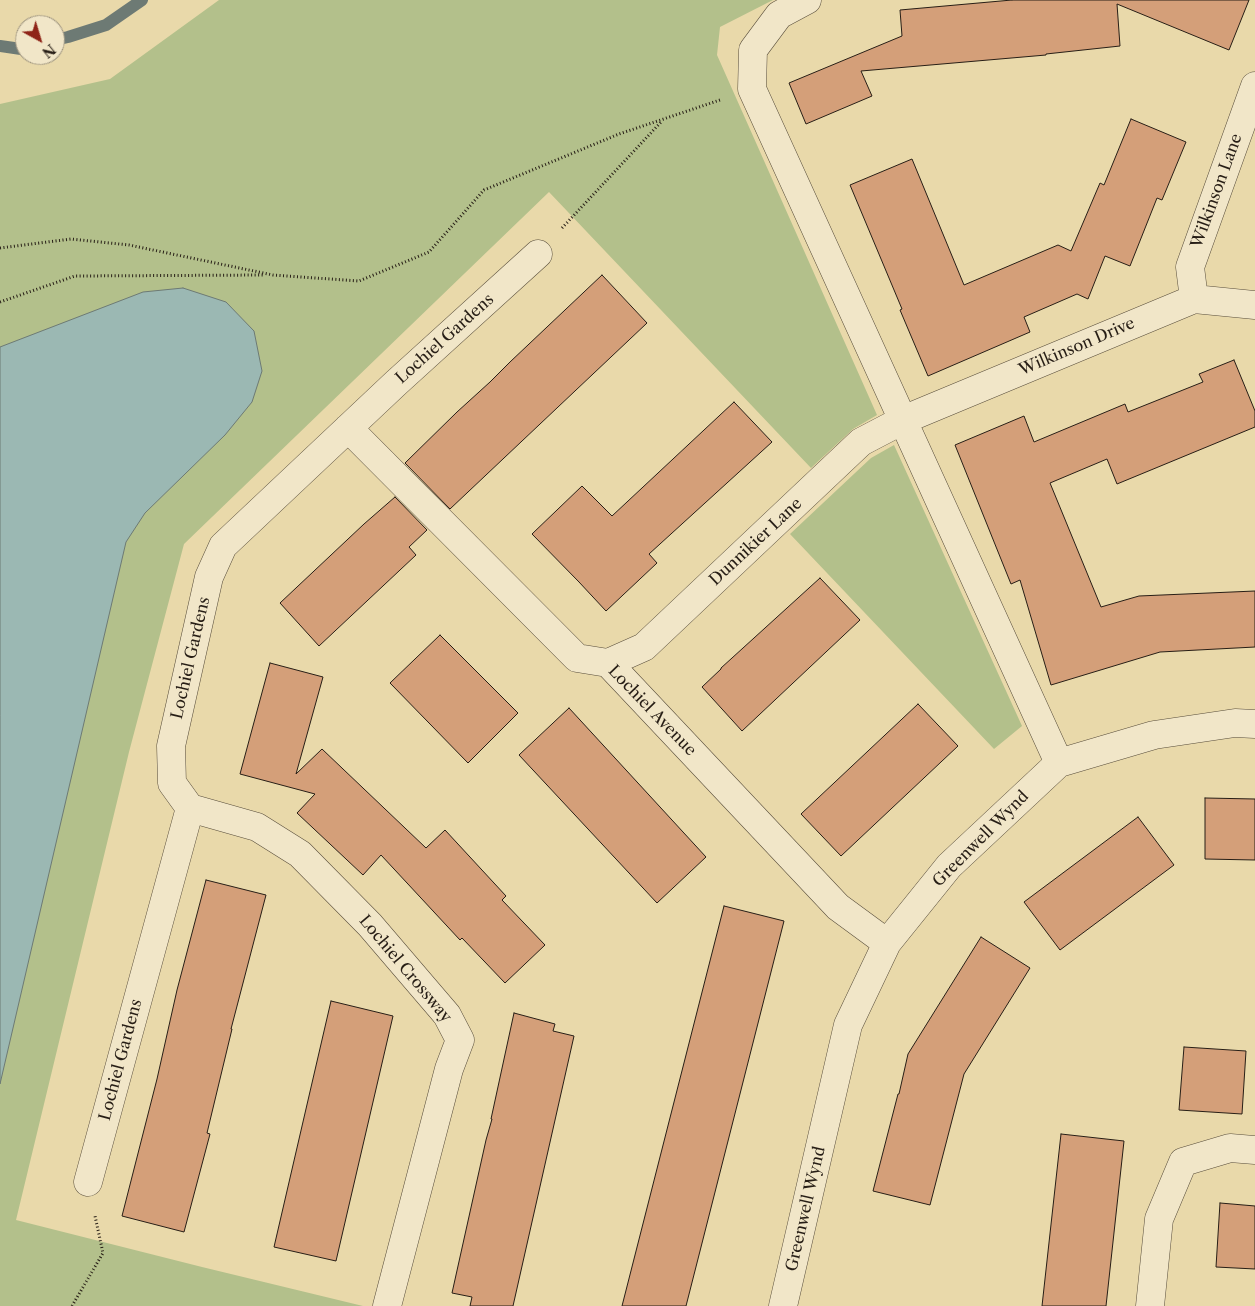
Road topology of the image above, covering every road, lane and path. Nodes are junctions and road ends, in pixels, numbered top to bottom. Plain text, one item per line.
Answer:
1 (807, 0) edge
2 (1255, 86) edge
3 (752, 89) junction
4 (664, 119) junction
5 (0, 248) edge
6 (538, 254) joint
7 (272, 275) junction
8 (1194, 298) junction
9 (0, 302) edge
10 (1255, 305) edge
11 (903, 420) junction
12 (348, 428) junction
13 (608, 664) junction
14 (1255, 724) edge
15 (1059, 763) junction
16 (190, 808) junction
17 (887, 943) junction
18 (1255, 1150) edge
19 (88, 1182) joint
20 (72, 1306) edge
21 (387, 1306) edge
22 (783, 1306) edge
23 (1150, 1306) edge

1 - 3 street
2 - 8 street, Wilkinson Lane
3 - 4 path
3 - 11 street
4 - 6 path
4 - 7 path
5 - 7 path
6 - 12 street, Lochiel Gardens
7 - 9 path
8 - 10 street, Wilkinson Drive
8 - 11 street, Wilkinson Drive
11 - 13 street, Dunnikier Lane
11 - 15 street
12 - 13 street, Lochiel Avenue
12 - 16 street, Lochiel Gardens
13 - 17 street, Lochiel Avenue
14 - 15 street, Greenwell Wynd
15 - 17 street, Greenwell Wynd
16 - 19 street, Lochiel Gardens
16 - 21 street, Lochiel Crossway
17 - 22 street, Greenwell Wynd
18 - 23 street
19 - 20 path

